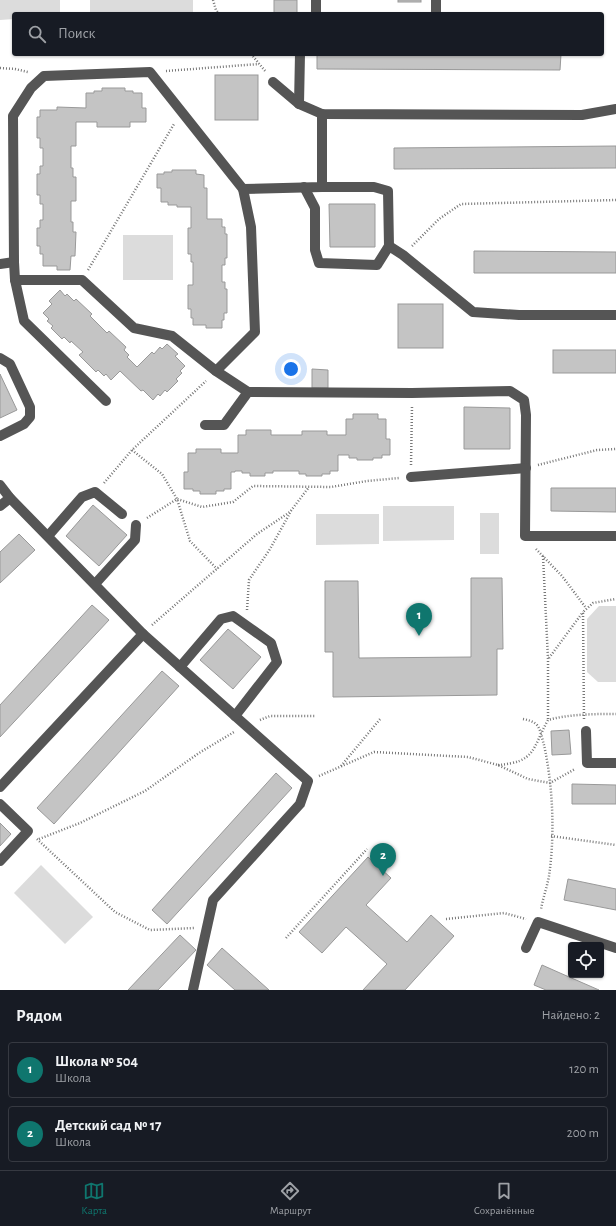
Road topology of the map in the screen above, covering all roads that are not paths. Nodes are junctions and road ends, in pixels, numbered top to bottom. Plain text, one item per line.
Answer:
1 (316, 0) edge
2 (436, 0) edge
3 (316, 12) edge
4 (436, 12) edge
5 (300, 56) edge
6 (273, 82) road end
7 (299, 104) junction
8 (616, 110) edge
9 (322, 114) junction
10 (304, 187) junction
11 (322, 187) junction
12 (243, 189) junction
13 (389, 246) junction
14 (14, 262) junction
15 (0, 264) edge
16 (15, 280) junction
17 (616, 315) edge
18 (0, 358) edge
19 (216, 372) junction
20 (248, 392) junction
21 (106, 401) dead end
22 (205, 425) dead end
23 (0, 436) edge
24 (526, 468) junction
25 (411, 478) road end
26 (0, 486) edge
27 (10, 498) junction
28 (0, 506) edge
29 (122, 514) dead end
30 (136, 525) road end
31 (48, 536) junction
32 (616, 536) edge
33 (95, 584) junction
34 (143, 634) junction
35 (180, 667) junction
36 (234, 716) junction
37 (586, 732) dead end
38 (616, 764) edge
39 (0, 787) edge
40 (0, 804) edge
41 (0, 861) edge
42 (526, 948) dead end
43 (616, 948) edge
44 (193, 990) edge

1 - 3 lane
2 - 4 lane
5 - 7 lane
6 - 7 lane
7 - 9 lane
8 - 9 lane
9 - 11 lane
10 - 11 lane
10 - 12 lane
10 - 13 lane
11 - 13 lane
12 - 14 lane
12 - 19 lane
13 - 17 lane
14 - 15 lane
14 - 16 lane
16 - 19 lane
16 - 21 lane
18 - 23 lane
19 - 20 lane
20 - 22 lane
20 - 24 lane
24 - 25 lane
24 - 32 lane
26 - 27 lane
27 - 28 lane
27 - 31 lane
29 - 31 lane
30 - 33 lane
31 - 33 lane
33 - 34 lane
34 - 35 lane
34 - 39 lane
35 - 36 lane
35 - 36 lane
36 - 44 lane
37 - 38 lane
40 - 41 lane
42 - 43 lane

